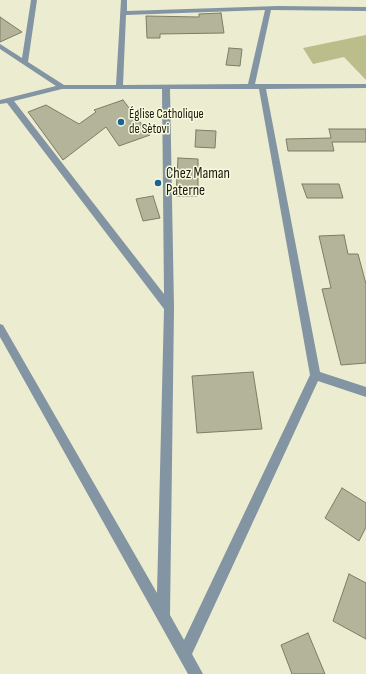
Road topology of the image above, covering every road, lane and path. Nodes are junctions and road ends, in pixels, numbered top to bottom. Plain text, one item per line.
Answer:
1 (34, 0) edge
2 (124, 0) edge
3 (275, 0) edge
4 (278, 8) junction
5 (268, 9) junction
6 (366, 9) edge
7 (123, 13) junction
8 (0, 46) edge
9 (25, 62) junction
10 (251, 86) junction
11 (262, 86) junction
12 (62, 87) junction
13 (120, 87) junction
14 (166, 87) junction
15 (366, 87) edge
16 (4, 101) edge
17 (169, 308) junction
18 (0, 328) edge
19 (315, 375) junction
20 (366, 392) edge
21 (163, 615) junction
22 (185, 654) junction
23 (196, 674) edge

1 - 9 street
2 - 7 street
3 - 4 street
4 - 5 street
4 - 6 street
5 - 7 street
5 - 10 street
7 - 13 street
8 - 9 street
9 - 12 street
10 - 11 street
10 - 14 street
11 - 15 street
11 - 19 street
12 - 13 street
12 - 16 street
13 - 14 street
14 - 17 street
16 - 17 street
17 - 21 street
18 - 21 street
19 - 20 street
19 - 22 street
21 - 22 street
22 - 23 street

